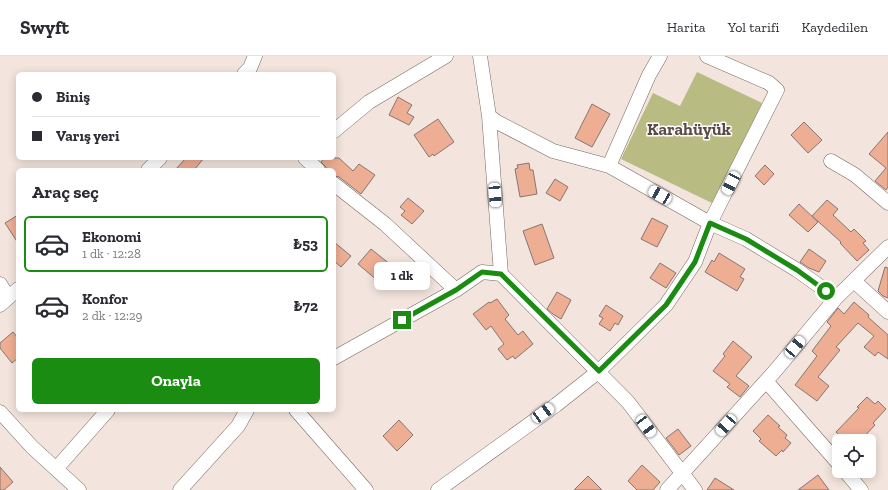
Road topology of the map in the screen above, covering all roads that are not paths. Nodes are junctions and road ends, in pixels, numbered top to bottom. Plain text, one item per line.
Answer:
1 (255, 56) edge
2 (446, 56) edge
3 (480, 56) edge
4 (660, 56) edge
5 (707, 56) edge
6 (246, 72) edge
7 (489, 116) junction
8 (336, 129) edge
9 (158, 160) edge
10 (307, 160) edge
11 (831, 161) dead end
12 (609, 166) junction
13 (150, 168) edge
14 (316, 168) edge
15 (336, 186) edge
16 (888, 203) edge
17 (710, 223) junction
18 (888, 247) edge
19 (501, 274) junction
20 (854, 281) junction
21 (0, 284) edge
22 (456, 290) junction
23 (9, 297) edge
24 (836, 298) junction
25 (888, 312) edge
26 (336, 357) edge
27 (599, 371) junction
28 (766, 381) junction
29 (0, 412) edge
30 (106, 412) edge
31 (247, 412) edge
32 (298, 412) edge
33 (832, 456) edge
34 (56, 469) junction
35 (682, 474) junction
36 (851, 478) edge
37 (79, 490) edge
38 (180, 490) edge
39 (366, 490) edge
40 (438, 490) edge
41 (667, 490) edge
42 (695, 490) edge
43 (861, 490) edge

1 - 6 street
2 - 8 street
3 - 7 street
4 - 12 street
5 - 17 street
7 - 12 street
7 - 19 street
9 - 13 street
10 - 14 street
11 - 16 street
12 - 17 street
15 - 22 street
17 - 24 street
17 - 27 street
18 - 20 street
19 - 22 street
19 - 27 street
20 - 24 street
20 - 25 street
21 - 23 street
22 - 26 street
24 - 28 street
27 - 35 street
27 - 40 street
28 - 33 street
28 - 35 street
29 - 34 street
30 - 34 street
31 - 38 street
32 - 39 street
34 - 37 street
35 - 41 street
35 - 42 street
36 - 43 street

